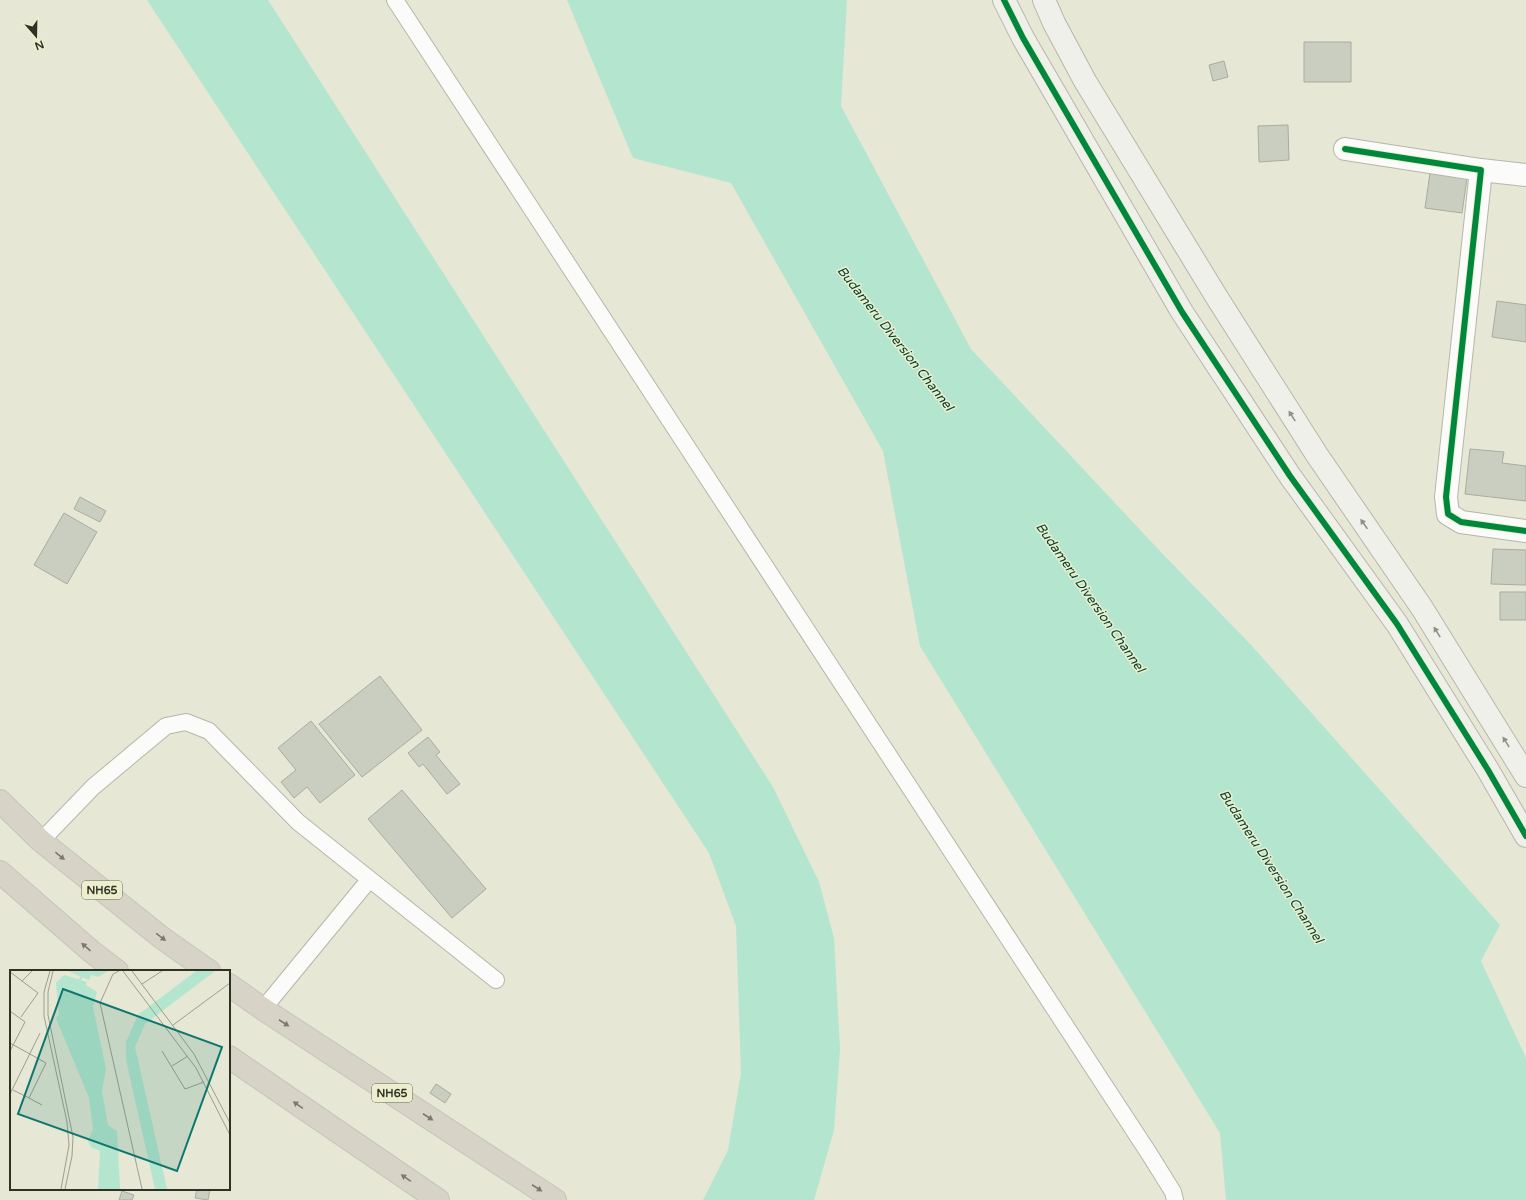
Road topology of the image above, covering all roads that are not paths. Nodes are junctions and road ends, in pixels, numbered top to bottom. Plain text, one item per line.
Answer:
1 (395, 0) edge
2 (1004, 0) edge
3 (1044, 0) edge
4 (1345, 149) dead end
5 (1481, 170) junction
6 (1526, 175) edge
7 (1526, 531) edge
8 (1526, 776) edge
9 (0, 801) edge
10 (1526, 836) edge
11 (41, 841) junction
12 (0, 872) edge
13 (369, 880) junction
14 (115, 970) edge
15 (208, 970) edge
16 (496, 980) dead end
17 (230, 986) edge
18 (263, 1009) junction
19 (230, 1058) edge
20 (438, 1200) edge
21 (555, 1200) edge
22 (1175, 1200) edge

1 - 22 lane
2 - 10 street
8 -> 3 street
4 - 5 street
5 - 6 street
5 - 7 street
9 - 11 highway, NH65
11 - 13 lane
11 -> 15 highway, NH65
14 -> 12 highway
13 - 16 lane
13 - 18 lane
17 - 18 highway, NH65
18 -> 21 highway, NH65
20 -> 19 highway

